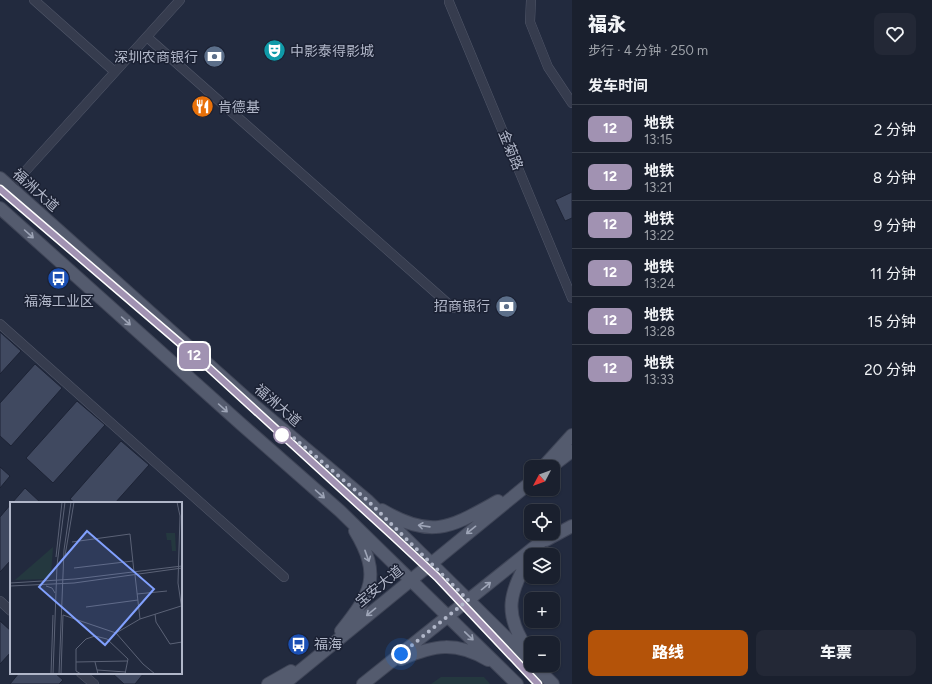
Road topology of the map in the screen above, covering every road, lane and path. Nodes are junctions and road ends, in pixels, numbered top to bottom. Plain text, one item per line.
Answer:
1 (34, 0) edge
2 (180, 0) edge
3 (531, 0) edge
4 (448, 1) edge
5 (147, 37) junction
6 (115, 72) junction
7 (572, 104) edge
8 (0, 178) edge
9 (11, 188) junction
10 (0, 208) edge
11 (572, 298) edge
12 (453, 308) dead end
13 (0, 324) edge
14 (572, 435) edge
15 (572, 451) edge
16 (549, 460) edge
17 (560, 460) edge
18 (524, 485) edge
19 (524, 486) edge
20 (367, 500) junction
21 (340, 511) junction
22 (572, 516) edge
23 (560, 526) edge
24 (572, 526) edge
25 (543, 540) edge
26 (535, 547) junction
27 (431, 563) junction
28 (284, 577) dead end
29 (410, 579) junction
30 (468, 600) junction
31 (0, 601) edge
32 (10, 610) edge
33 (449, 616) junction
34 (524, 644) edge
35 (318, 655) junction
36 (524, 655) edge
37 (379, 671) junction
38 (506, 672) junction
39 (541, 672) edge
40 (82, 674) edge
41 (549, 680) edge
42 (94, 684) edge
43 (268, 684) edge
44 (284, 684) edge
45 (364, 684) edge
46 (517, 684) edge

1 - 6 street
2 - 5 street
3 - 7 street
4 - 11 street, 金菊路
5 - 6 street
5 - 12 street
6 - 9 street
8 - 9 main road, 福洲大道
9 - 20 main road, 福洲大道
10 -> 21 main road
13 - 28 street
14 - 16 main road
15 - 17 main road
18 -> 20 main road
19 -> 27 main road, 宝安大道
20 - 27 main road, 福洲大道
21 - 29 main road
21 -> 35 main road
22 - 23 main road
24 - 26 main road
25 - 26 main road
30 -> 26 main road
26 - 34 main road
27 - 29 main road, 宝安大道
27 - 30 main road, 福洲大道
29 - 33 main road
29 -> 35 main road, 宝安大道
30 - 33 main road
30 - 36 main road, 福洲大道
31 - 32 street
33 - 37 main road
33 -> 38 main road
35 - 43 main road
35 - 44 main road, 宝安大道
37 - 38 main road
37 - 45 main road
38 - 46 main road
39 - 41 main road
40 - 42 street

